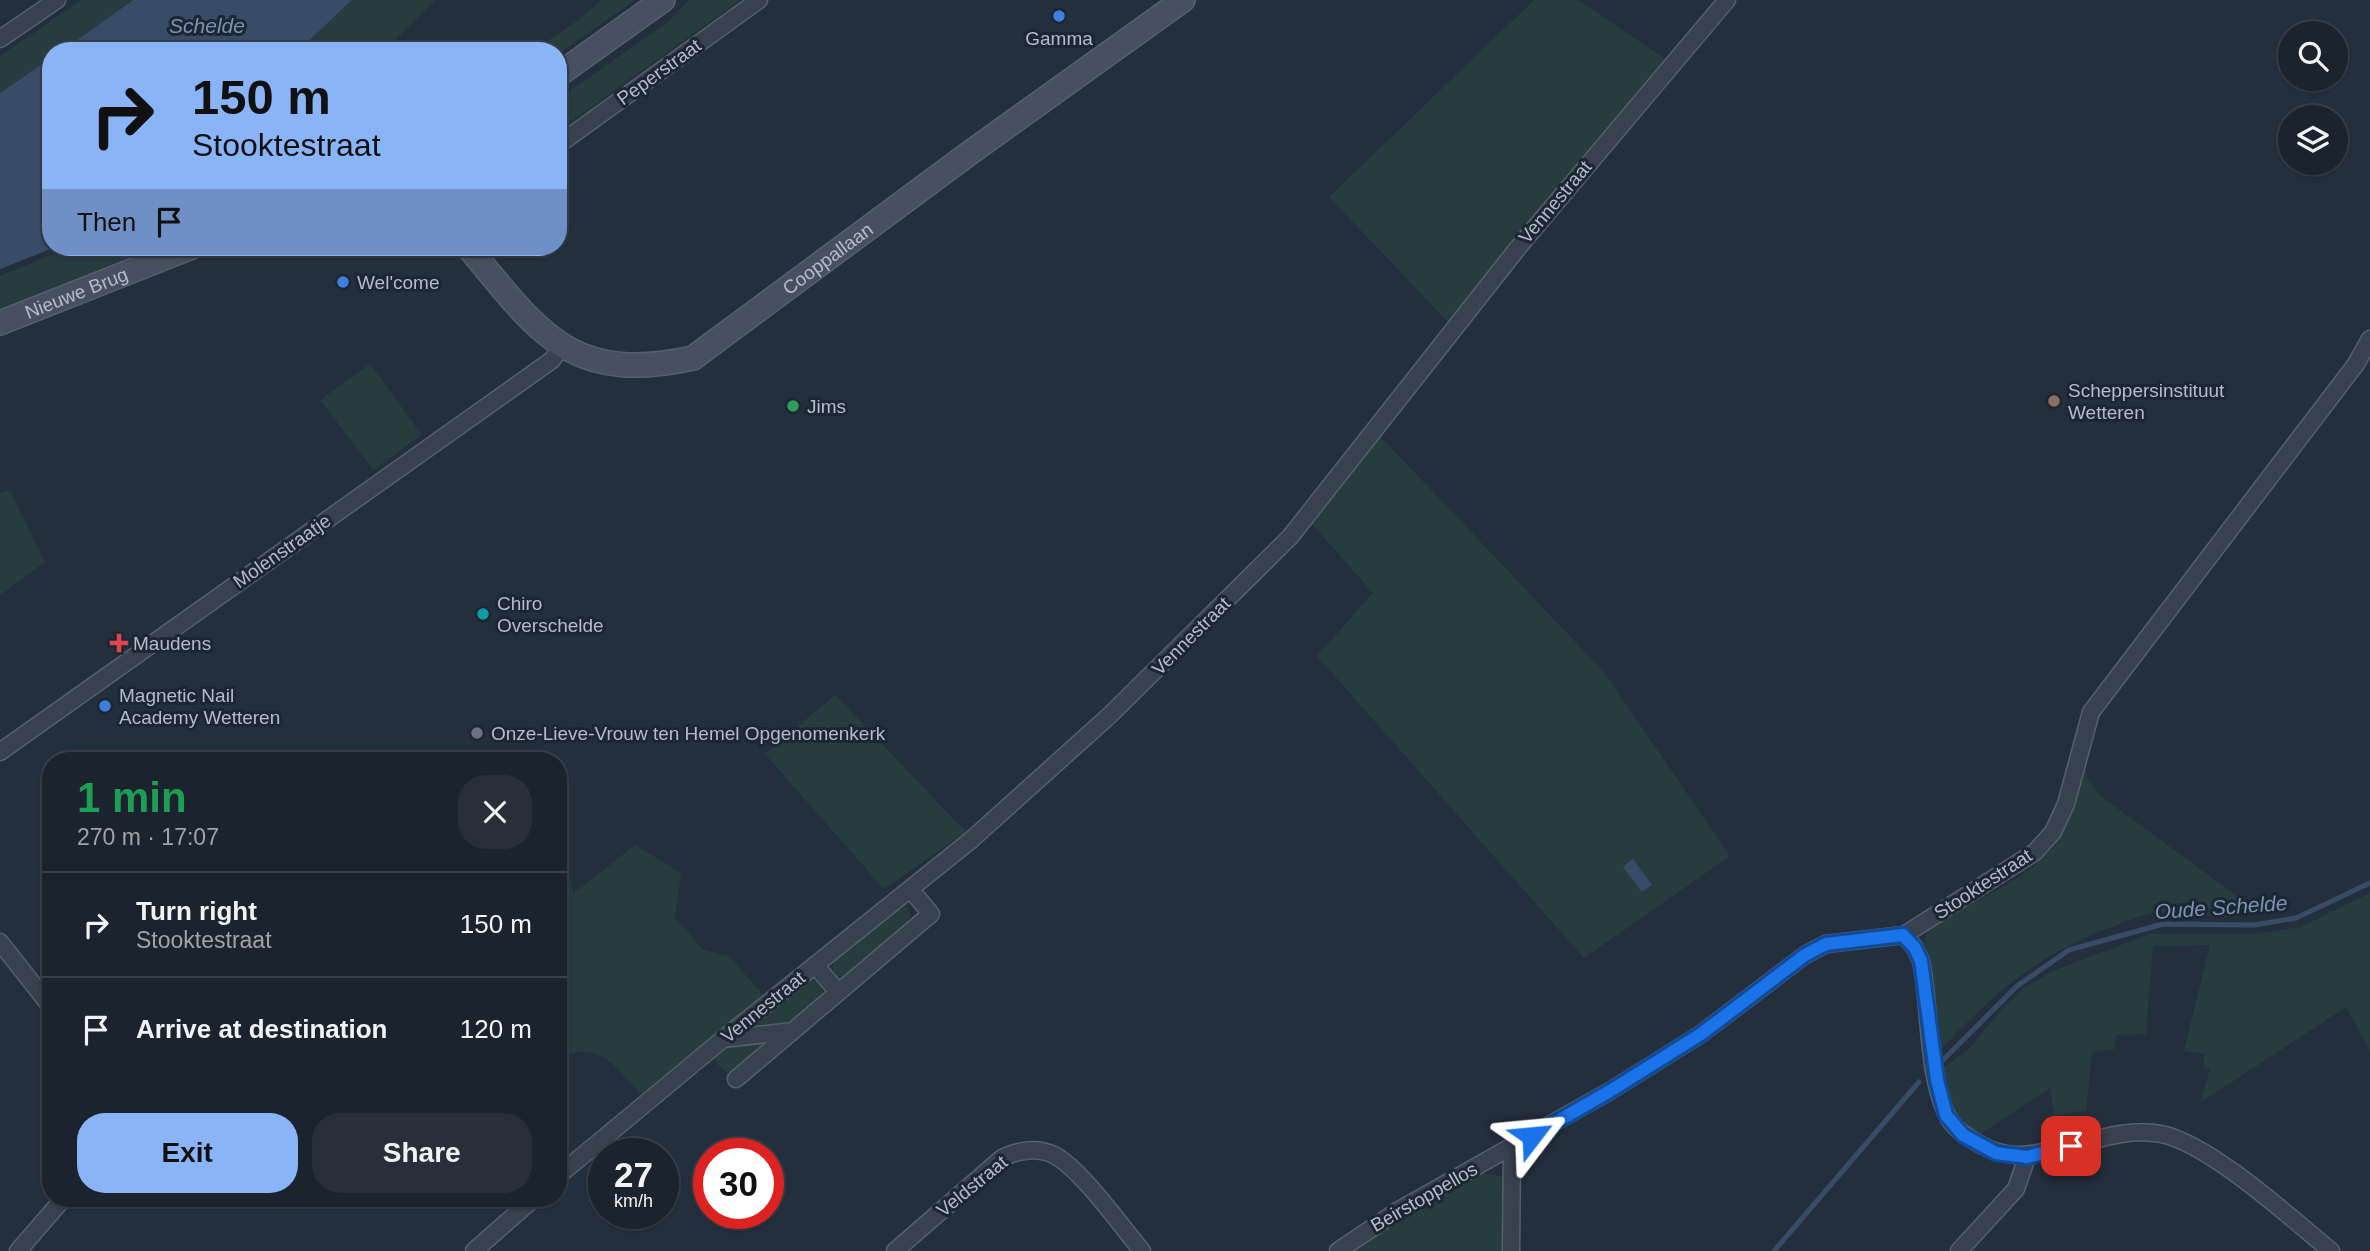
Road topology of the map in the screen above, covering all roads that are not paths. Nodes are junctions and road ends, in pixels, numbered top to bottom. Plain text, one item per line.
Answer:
1 (57, 0) edge
2 (663, 0) edge
3 (759, 0) edge
4 (1183, 0) edge
5 (1727, 0) edge
6 (0, 39) edge
7 (567, 69) edge
8 (567, 139) edge
9 (169, 256) edge
10 (476, 256) edge
11 (0, 323) edge
12 (2370, 339) edge
13 (561, 347) junction
14 (0, 752) edge
15 (911, 890) junction
16 (1903, 935) junction
17 (0, 942) edge
18 (815, 965) junction
19 (838, 992) junction
20 (42, 996) edge
21 (793, 1031) junction
22 (723, 1039) junction
23 (736, 1079) dead end
24 (1512, 1147) junction
25 (2027, 1157) junction
26 (567, 1169) edge
27 (56, 1207) edge
28 (524, 1207) edge
29 (18, 1251) edge
30 (474, 1251) edge
31 (895, 1251) edge
32 (1142, 1251) edge
33 (1338, 1251) edge
34 (1511, 1251) edge
35 (1959, 1251) edge
36 (2331, 1251) edge

1 - 6 street
2 - 7 street
3 - 8 street, Peperstraat
4 - 13 street, Cooppallaan
5 - 15 street, Vennestraat
9 - 11 street, Nieuwe Brug
10 - 13 street, Cooppallaan
12 - 16 street, Stooktestraat
13 - 14 street, Molenstraatje
15 - 18 street, Vennestraat
15 - 19 street
16 - 24 street, Beirstoppellos
16 - 25 street
17 - 20 street
18 - 19 street
18 - 22 street, Vennestraat
19 - 21 street
21 - 22 street
21 - 23 street
22 - 26 street, Vennestraat
24 - 33 street, Beirstoppellos
24 - 34 street
25 - 35 street
25 - 36 street
27 - 29 street
28 - 30 street
31 - 32 street, Veldstraat

